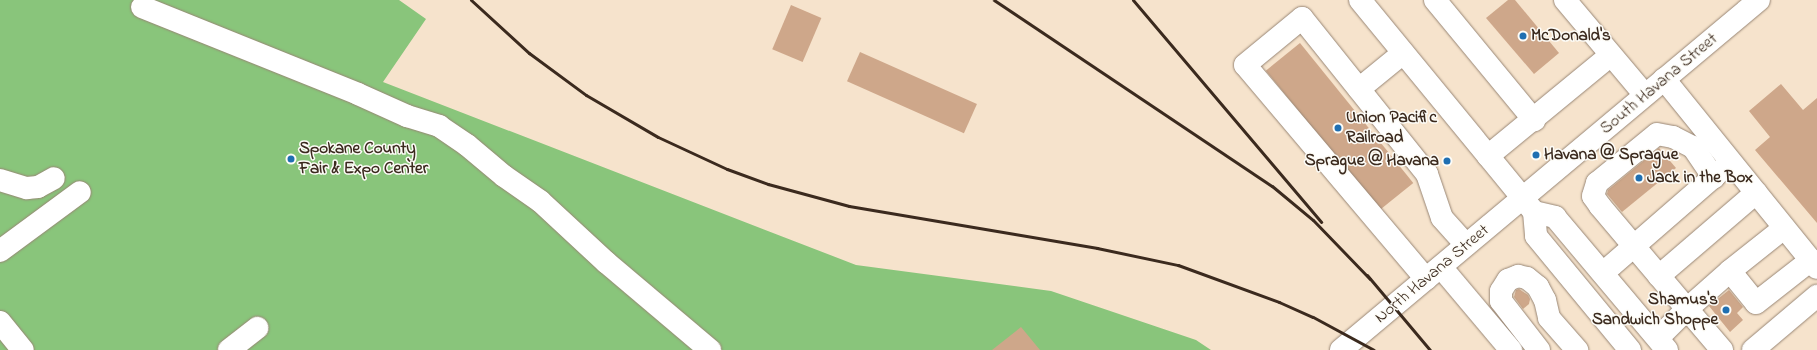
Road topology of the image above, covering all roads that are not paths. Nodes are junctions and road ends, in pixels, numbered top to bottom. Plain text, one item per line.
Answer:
1 (1360, 0) edge
2 (1435, 0) edge
3 (1565, 0) edge
4 (1758, 0) edge
5 (142, 7) dead end
6 (1403, 52) junction
7 (1611, 55) junction
8 (1664, 79) junction
9 (1359, 89) junction
10 (1645, 95) junction
11 (1534, 120) junction
12 (1488, 156) junction
13 (1731, 162) junction
14 (54, 178) dead end
15 (1714, 178) junction
16 (0, 180) edge
17 (80, 192) dead end
18 (1756, 193) junction
19 (1528, 205) junction
20 (1784, 228) junction
21 (1466, 245) junction
22 (1634, 247) junction
23 (0, 251) edge
24 (1814, 264) edge
25 (1730, 271) junction
26 (1433, 273) junction
27 (1603, 273) junction
28 (1659, 276) junction
29 (1817, 296) edge
30 (1687, 309) junction
31 (0, 322) edge
32 (257, 328) dead end
33 (1662, 344) edge
34 (23, 350) edge
35 (229, 350) edge
36 (710, 350) edge
37 (1341, 350) edge
38 (1511, 350) edge
39 (1539, 350) edge
40 (1577, 350) edge
41 (1630, 350) edge
42 (1722, 350) edge
43 (1752, 350) edge

1 - 6 main road
2 - 11 main road
3 - 7 main road
4 - 8 main road, South Havana Street
5 - 36 main road
6 - 9 main road
6 - 12 main road
7 - 10 main road
7 - 11 main road
8 - 10 main road, South Havana Street
8 - 13 main road
9 - 21 main road
9 - 26 main road
10 - 19 main road, South Havana Street
11 - 12 main road
12 - 19 main road
13 - 15 main road
13 - 18 main road
14 - 16 main road
15 - 22 main road
15 - 22 main road
17 - 23 main road
18 - 20 main road
18 - 28 main road
19 - 21 main road, North Havana Street
19 - 27 main road
19 - 41 main road
20 - 24 main road
20 - 25 main road
21 - 26 main road, North Havana Street
22 - 27 main road
22 - 28 main road
24 - 25 main road
25 - 30 main road
26 - 37 main road, North Havana Street
26 - 38 main road
27 - 33 main road
28 - 30 main road
29 - 43 main road
30 - 33 main road
30 - 42 main road
31 - 34 main road
32 - 35 main road
39 - 40 main road

